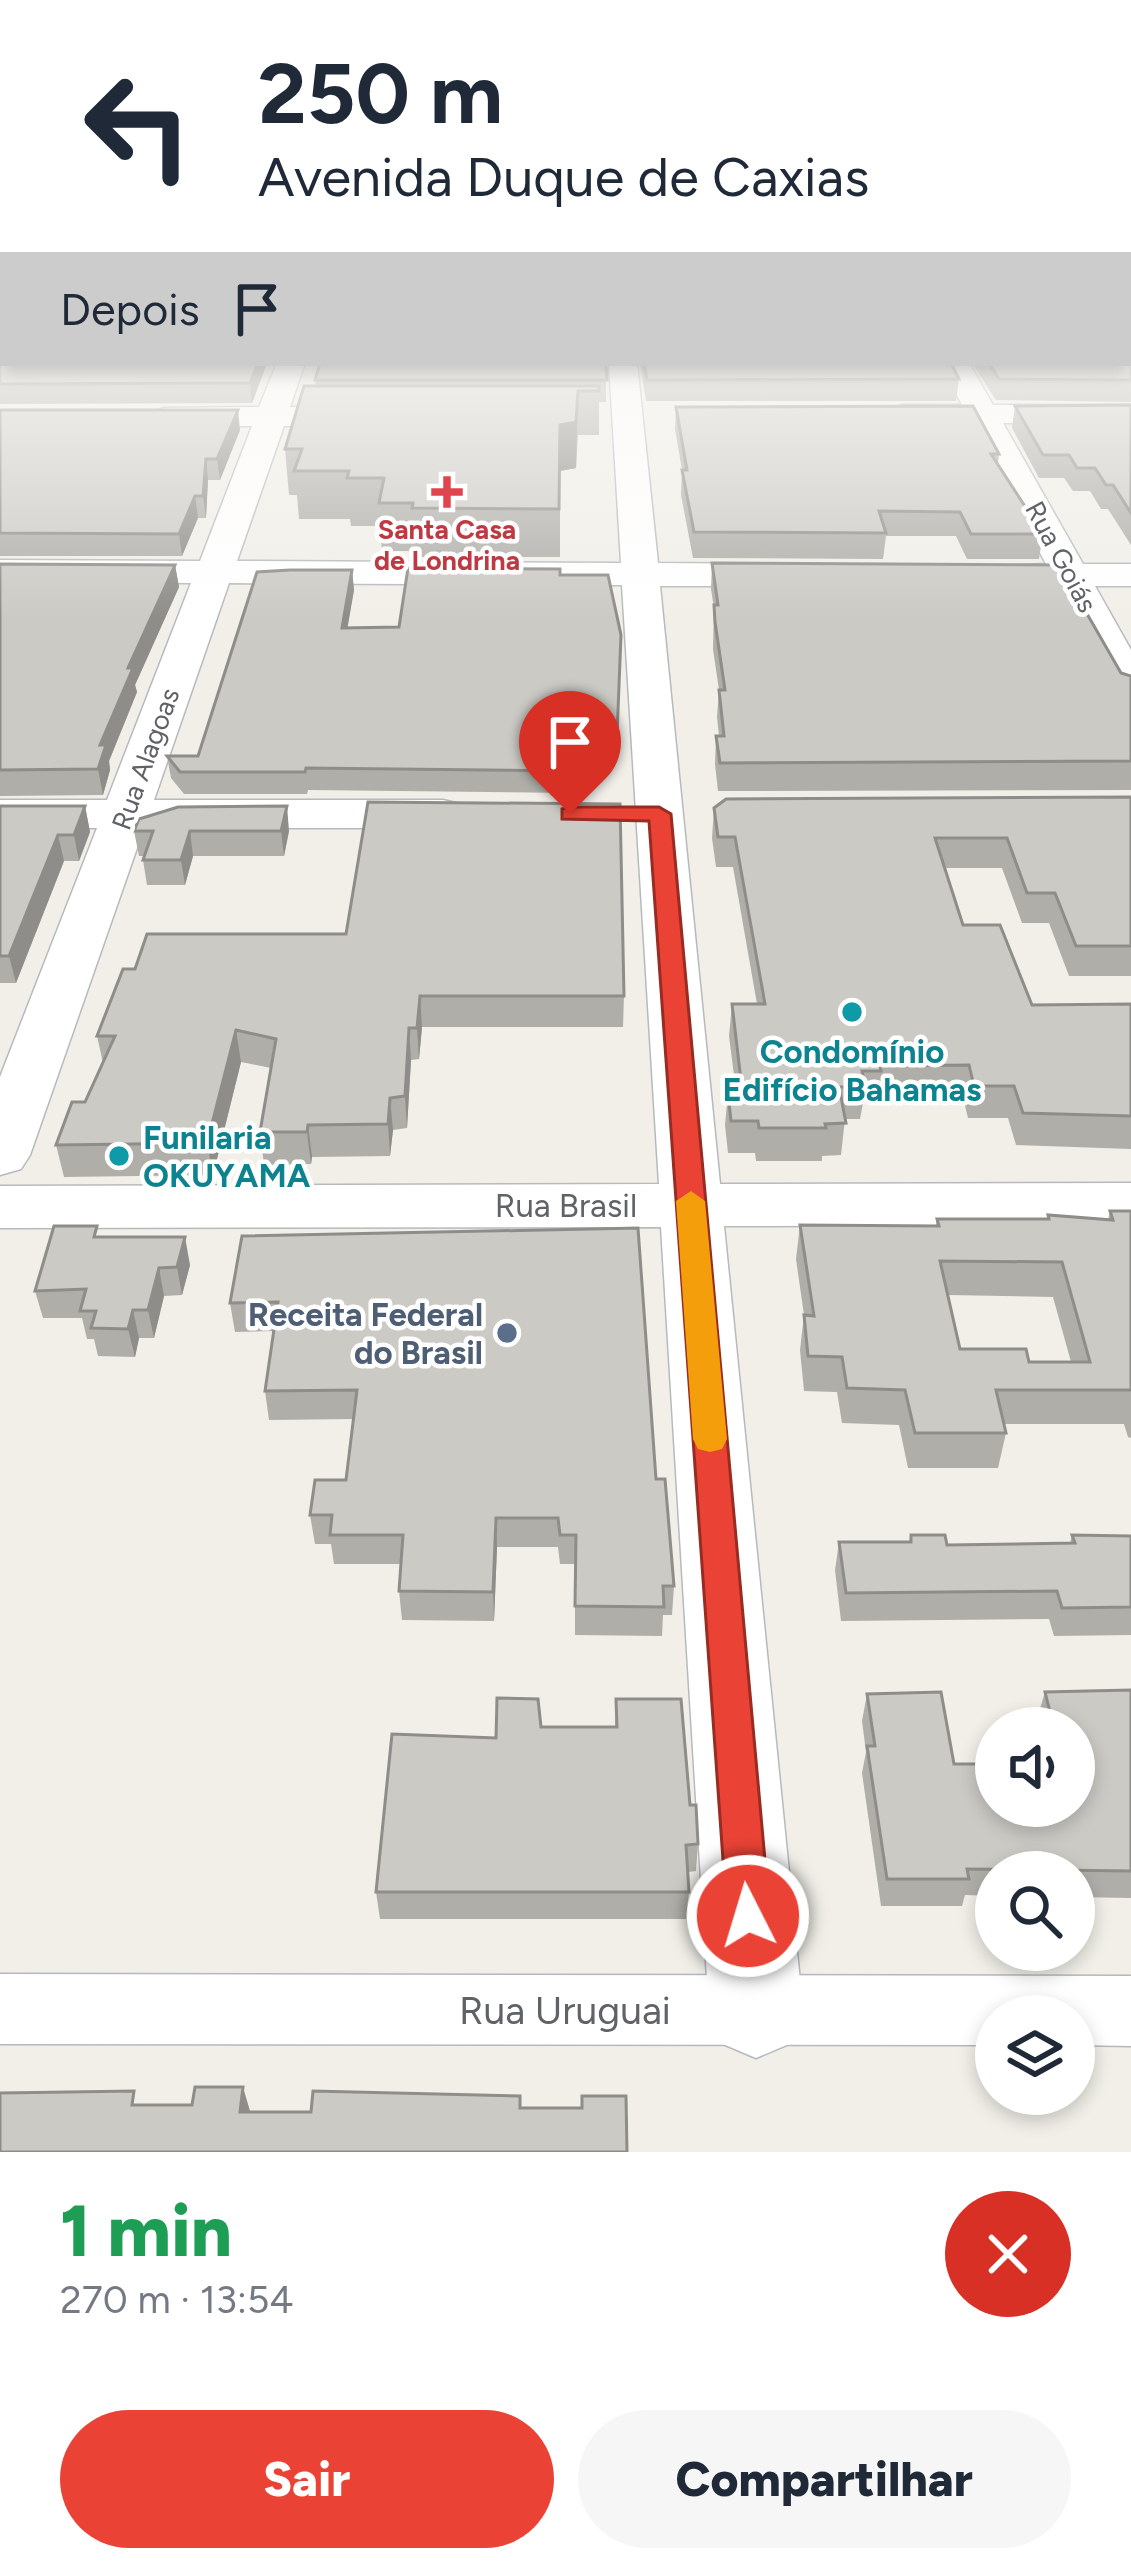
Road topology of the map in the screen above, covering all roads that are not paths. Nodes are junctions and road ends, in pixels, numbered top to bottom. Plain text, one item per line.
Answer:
1 (272, 416) edge
2 (624, 416) edge
3 (985, 416) edge
4 (0, 572) edge
5 (214, 573) junction
6 (640, 575) junction
7 (831, 575) edge
8 (951, 575) edge
9 (1071, 575) junction
10 (1131, 575) edge
11 (1131, 687) edge
12 (0, 814) edge
13 (125, 814) junction
14 (497, 814) edge
15 (0, 1155) edge
16 (1131, 1204) edge
17 (691, 1205) junction
18 (0, 1207) edge
19 (0, 2009) edge
20 (756, 2011) junction
21 (1131, 2011) edge

1 - 5 street, Rua Alagoas
2 - 6 street
3 - 9 street, Rua Goiás
4 - 5 street
5 - 6 street
5 - 13 street, Rua Alagoas
6 - 7 street
6 - 17 street
8 - 9 street
9 - 10 street
9 - 11 street, Rua Goiás
12 - 13 street
13 - 14 street
13 - 15 street, Rua Alagoas
16 - 17 street, Rua Brasil
17 - 18 street, Rua Brasil
17 - 20 street
19 - 20 street, Rua Uruguai
20 - 21 street, Rua Uruguai

